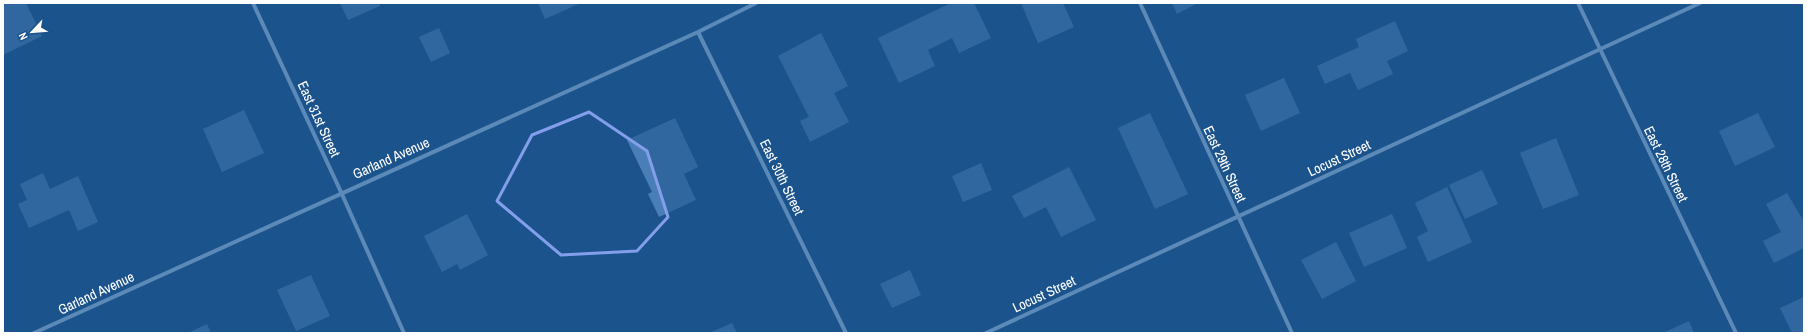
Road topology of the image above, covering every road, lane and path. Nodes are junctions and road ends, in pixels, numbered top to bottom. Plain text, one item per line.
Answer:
1 (253, 3) edge
2 (756, 3) edge
3 (1140, 3) edge
4 (1578, 3) edge
5 (1700, 3) edge
6 (698, 32) junction
7 (1599, 50) junction
8 (342, 192) junction
9 (1237, 217) junction
10 (34, 333) edge
11 (404, 333) edge
12 (846, 333) edge
13 (986, 333) edge
14 (1292, 333) edge
15 (1736, 333) edge

1 - 8 street, East 31st Street
2 - 6 street, Garland Avenue
3 - 9 street, East 29th Street
4 - 7 street, East 28th Street
5 - 7 street, Locust Street
6 - 8 street, Garland Avenue
6 - 12 street, East 30th Street
7 - 9 street, Locust Street
7 - 15 street, East 28th Street
8 - 10 street, Garland Avenue
8 - 11 street, East 31st Street
9 - 13 street, Locust Street
9 - 14 street, East 29th Street

